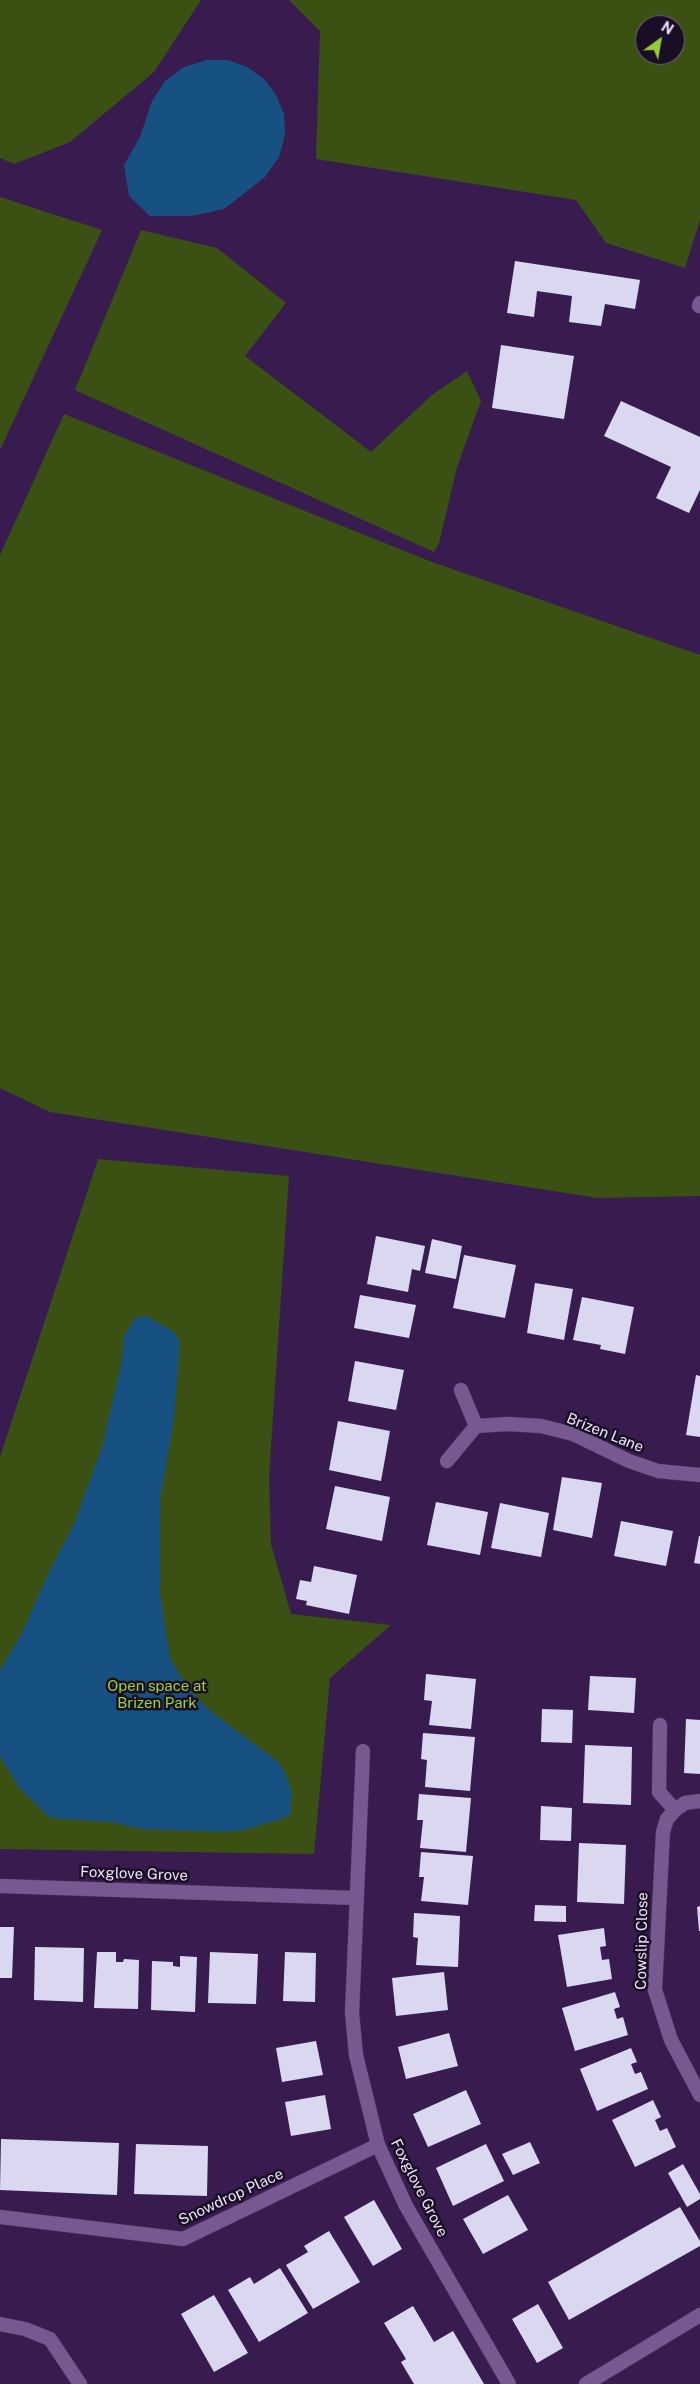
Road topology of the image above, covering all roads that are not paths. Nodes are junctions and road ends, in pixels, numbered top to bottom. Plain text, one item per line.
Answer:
1 (461, 1390) dead end
2 (476, 1426) junction
3 (446, 1461) dead end
4 (700, 1475) edge
5 (660, 1725) dead end
6 (364, 1751) dead end
7 (700, 1801) edge
8 (674, 1810) junction
9 (0, 1886) edge
10 (356, 1898) junction
11 (700, 2095) edge
12 (378, 2145) junction
13 (0, 2217) edge
14 (700, 2316) edge
15 (0, 2324) edge
16 (80, 2384) edge
17 (509, 2384) edge
18 (586, 2384) edge

1 - 2 street
2 - 3 street
2 - 4 street, Brizen Lane
5 - 8 street
6 - 10 street, Foxglove Grove
7 - 8 street
8 - 11 street, Cowslip Close
9 - 10 street, Foxglove Grove
10 - 12 street, Foxglove Grove
12 - 13 street, Snowdrop Place
12 - 17 street, Foxglove Grove
14 - 18 street
15 - 16 street

